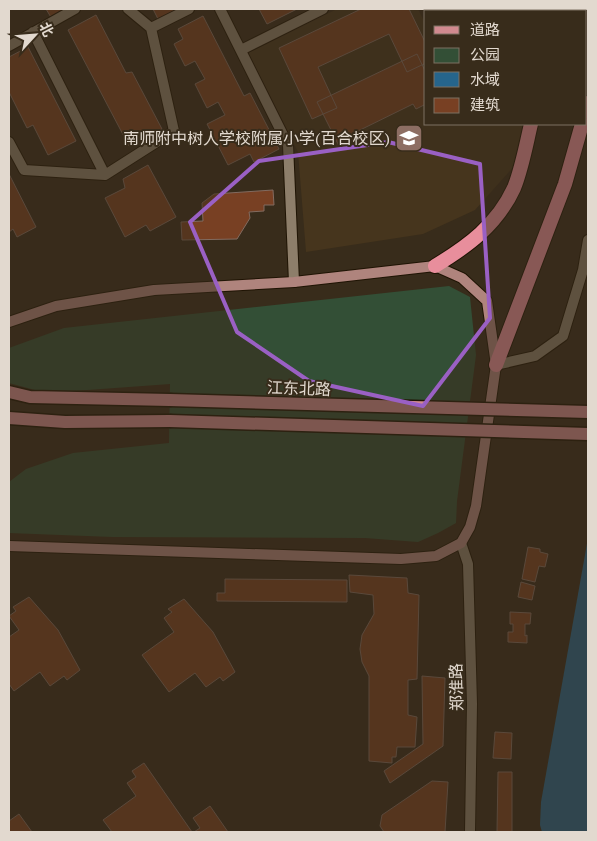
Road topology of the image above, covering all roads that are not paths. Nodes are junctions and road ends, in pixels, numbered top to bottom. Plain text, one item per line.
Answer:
1 (75, 9) edge
2 (128, 9) edge
3 (189, 9) edge
4 (220, 9) edge
5 (323, 9) edge
6 (151, 28) junction
7 (34, 32) junction
8 (9, 46) edge
9 (241, 50) junction
10 (531, 125) edge
11 (582, 125) edge
12 (9, 142) edge
13 (105, 175) junction
14 (588, 240) edge
15 (435, 266) junction
16 (294, 282) junction
17 (9, 322) edge
18 (496, 365) junction
19 (9, 392) edge
20 (588, 412) edge
21 (9, 418) edge
22 (588, 434) edge
23 (461, 543) junction
24 (9, 546) edge
25 (470, 832) edge

1 - 7 street
2 - 6 street
3 - 6 street
4 - 9 street
5 - 9 street
6 - 13 street
7 - 8 street
7 - 13 street
9 - 16 street
10 - 15 highway
11 - 18 highway
12 - 13 street
14 - 18 street
15 - 16 main road
15 - 18 main road
16 - 17 main road
18 - 23 main road
19 - 20 main road, 江东北路, bridge
21 - 22 main road, bridge
23 - 24 main road
23 - 25 street, 郑淮路

